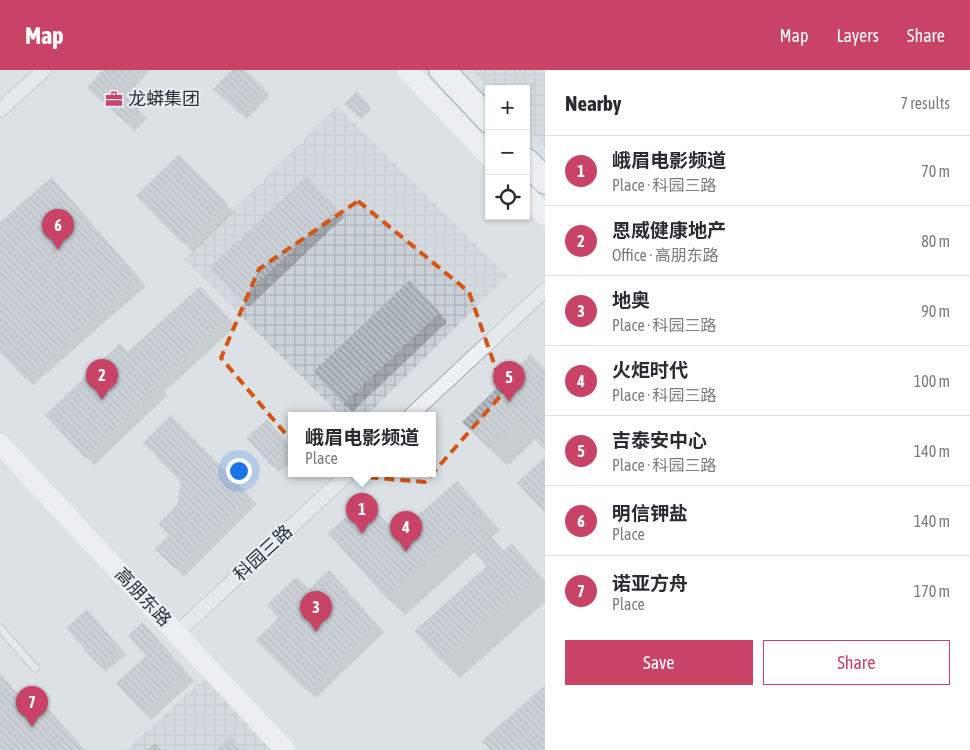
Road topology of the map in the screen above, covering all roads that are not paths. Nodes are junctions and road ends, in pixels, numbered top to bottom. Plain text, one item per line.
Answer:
1 (44, 70) edge
2 (407, 70) edge
3 (415, 70) edge
4 (433, 70) edge
5 (442, 70) edge
6 (0, 110) edge
7 (485, 116) edge
8 (485, 125) edge
9 (485, 142) edge
10 (485, 152) edge
11 (530, 165) edge
12 (530, 173) edge
13 (545, 181) edge
14 (530, 189) edge
15 (545, 189) edge
16 (530, 199) edge
17 (545, 204) edge
18 (545, 215) edge
19 (545, 290) edge
20 (413, 412) edge
21 (0, 444) edge
22 (345, 477) edge
23 (0, 628) edge
24 (177, 633) junction
25 (35, 668) dead end
26 (285, 750) edge

1 - 6 street
2 - 10 street
3 - 9 lane
4 - 8 street
5 - 7 highway
11 - 13 highway
12 - 15 street
14 - 17 lane
16 - 18 street
19 - 20 street
21 - 24 street, 高朋东路
22 - 24 street, 科园三路
23 - 25 lane
24 - 26 street, 高朋东路

